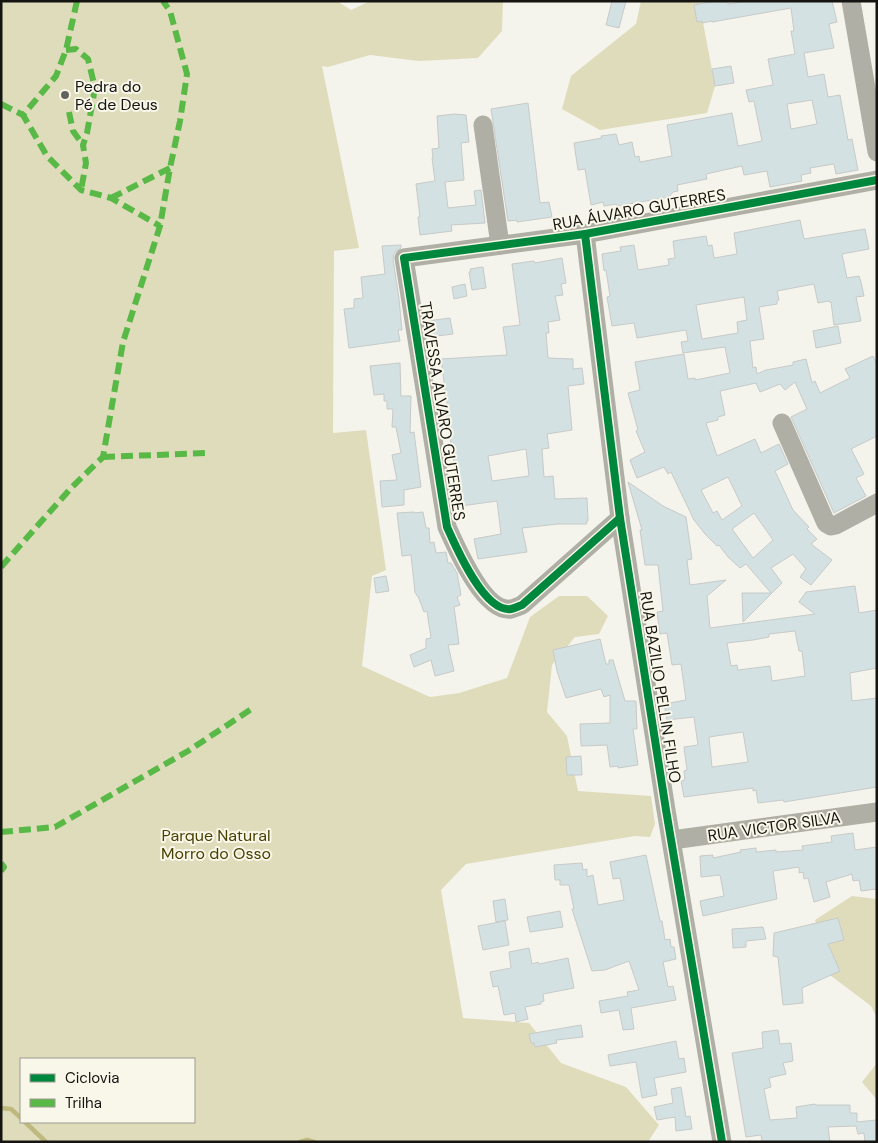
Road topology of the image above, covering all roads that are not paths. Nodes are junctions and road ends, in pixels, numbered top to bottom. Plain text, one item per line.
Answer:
1 (852, 1) edge
2 (483, 126) dead end
3 (877, 152) edge
4 (877, 180) edge
5 (585, 234) junction
6 (500, 245) junction
7 (404, 258) joint
8 (782, 423) dead end
9 (877, 503) edge
10 (620, 518) junction
11 (877, 812) edge
12 (672, 840) junction
13 (722, 1142) edge

1 - 3 street
2 - 6 street
4 - 5 street, RUA ÁLVARO GUTERRES
5 - 6 street, RUA ÁLVARO GUTERRES
5 - 10 street, RUA BAZILIO PELLIN FILHO
6 - 7 street, RUA ÁLVARO GUTERRES
7 - 10 street, TRAVESSA ALVARO GUTERRES
8 - 9 street
10 - 12 street, RUA BAZILIO PELLIN FILHO
11 - 12 street, RUA VICTOR SILVA
12 - 13 street, RUA BAZILIO PELLIN FILHO

